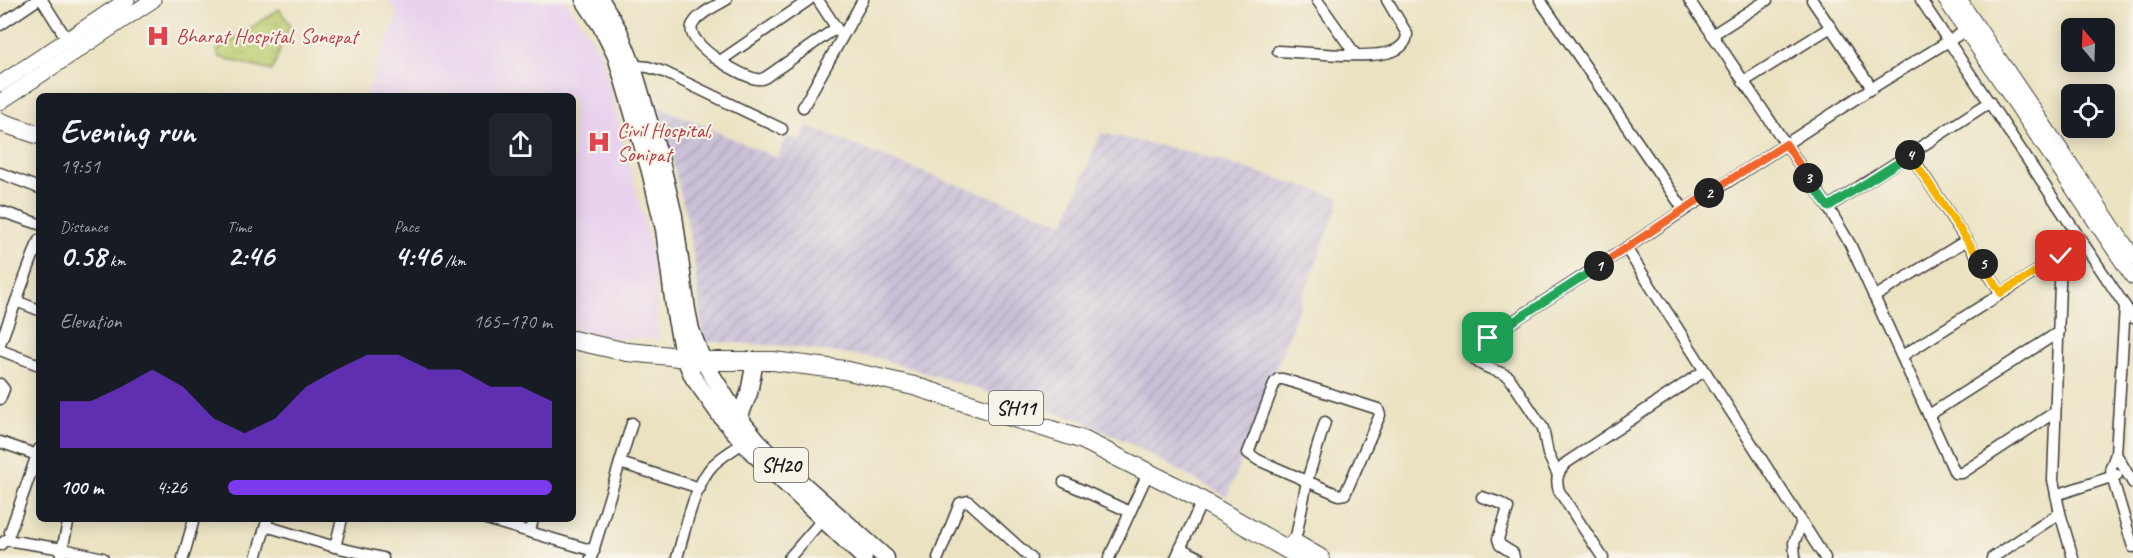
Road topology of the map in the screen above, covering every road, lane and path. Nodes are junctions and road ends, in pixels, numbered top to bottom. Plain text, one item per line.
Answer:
1 (37, 0) edge
2 (42, 0) edge
3 (127, 0) edge
4 (584, 0) edge
5 (601, 0) edge
6 (726, 0) edge
7 (809, 0) edge
8 (818, 0) edge
9 (1317, 0) edge
10 (1540, 0) edge
11 (1689, 0) edge
12 (1767, 0) edge
13 (1812, 0) edge
14 (1921, 0) edge
15 (1946, 0) edge
16 (1959, 0) edge
17 (862, 1) edge
18 (1389, 1) edge
19 (146, 2) edge
20 (0, 25) edge
21 (1831, 27) junction
22 (1971, 28) junction
23 (839, 33) junction
24 (1712, 35) junction
25 (1949, 42) junction
26 (71, 46) junction
27 (1278, 51) dead end
28 (1355, 54) junction
29 (720, 61) junction
30 (626, 66) junction
31 (1743, 82) junction
32 (0, 84) edge
33 (1872, 88) junction
34 (0, 102) edge
35 (1990, 102) junction
36 (803, 107) dead end
37 (0, 122) edge
38 (782, 129) dead end
39 (36, 134) edge
40 (1786, 144) junction
41 (1910, 154) junction
42 (0, 173) edge
43 (36, 187) edge
44 (1828, 207) junction
45 (1684, 210) junction
46 (0, 211) edge
47 (36, 223) edge
48 (1967, 240) junction
49 (2081, 241) junction
50 (36, 248) edge
51 (1626, 248) junction
52 (2061, 256) junction
53 (2133, 257) edge
54 (2133, 277) edge
55 (2001, 293) junction
56 (1874, 297) junction
57 (16, 301) junction
58 (2125, 305) junction
59 (36, 309) edge
60 (2133, 318) edge
61 (2059, 332) junction
62 (576, 341) edge
63 (0, 343) edge
64 (1902, 356) junction
65 (688, 357) junction
66 (755, 361) junction
67 (36, 363) edge
68 (1704, 371) junction
69 (0, 384) edge
70 (0, 399) edge
71 (2055, 412) junction
72 (1929, 415) junction
73 (739, 418) junction
74 (1325, 422) dead end
75 (632, 423) dead end
76 (748, 439) junction
77 (0, 442) edge
78 (36, 451) edge
79 (2116, 454) junction
80 (36, 458) edge
81 (620, 464) junction
82 (2125, 471) junction
83 (1148, 473) junction
84 (1557, 475) junction
85 (2112, 477) junction
86 (1307, 481) junction
87 (1064, 482) dead end
88 (2133, 483) edge
89 (1185, 486) junction
90 (700, 488) junction
91 (2056, 495) junction
92 (1204, 497) junction
93 (1482, 498) dead end
94 (1130, 512) junction
95 (2060, 513) junction
96 (822, 520) junction
97 (68, 522) edge
98 (193, 522) edge
99 (267, 522) edge
100 (341, 522) edge
101 (496, 522) edge
102 (532, 522) edge
103 (1802, 522) junction
104 (10, 532) dead end
105 (530, 532) junction
106 (0, 544) edge
107 (335, 547) junction
108 (2133, 547) edge
109 (1297, 551) edge
110 (61, 553) edge
111 (1178, 553) edge
112 (593, 555) edge
113 (103, 558) edge
114 (183, 558) edge
115 (256, 558) edge
116 (383, 558) edge
117 (677, 558) edge
118 (789, 558) edge
119 (864, 558) edge
120 (885, 558) edge
121 (938, 558) edge
122 (1031, 558) edge
123 (1108, 558) edge
124 (1200, 558) edge
125 (1320, 558) edge
126 (1514, 558) edge
127 (1603, 558) edge
128 (1795, 558) edge
129 (1825, 558) edge
130 (1992, 558) edge
131 (2073, 558) edge

1 - 20 street
2 - 26 street
3 - 26 street
4 - 30 main road, SH20
5 - 30 main road, SH20
6 - 29 street
7 - 29 street
8 - 23 street
9 - 28 street
10 - 45 street
11 - 24 street
12 - 24 street
13 - 21 street
14 - 25 street
15 - 22 street
16 - 22 street
17 - 23 street
18 - 28 street
19 - 26 street
21 - 31 street
21 - 33 street
22 - 25 street
22 - 53 street
22 - 54 street
23 - 29 street
23 - 36 street
24 - 31 street
25 - 33 street
25 - 35 street
26 - 32 street
26 - 34 street
27 - 28 street
30 - 38 street
30 - 65 main road, SH20
31 - 40 street
33 - 40 street
35 - 41 street
35 - 49 street
37 - 39 highway
40 - 44 street
40 - 45 street
41 - 44 street
41 - 48 street
42 - 43 street
44 - 56 street
45 - 51 street
46 - 47 street
48 - 55 street
48 - 56 street
49 - 52 street
49 - 58 street
50 - 57 street
51 - 68 street
51 - 84 street
52 - 55 street
52 - 61 street
55 - 64 street
56 - 64 street
57 - 59 street
57 - 63 street
58 - 60 street
58 - 79 street
61 - 71 street
61 - 72 street
62 - 65 highway
63 - 67 street
64 - 72 street
65 - 66 highway, SH11
65 - 73 main road, SH20
65 - 76 main road, SH20
65 - 89 highway, SH11
66 - 73 main road
66 - 83 highway, SH11
68 - 84 street
68 - 103 street
69 - 70 street
71 - 72 street
71 - 91 street
73 - 76 main road, SH20
74 - 86 street
75 - 81 street
76 - 90 street
76 - 96 main road, SH20
76 - 120 main road, SH20
77 - 78 street
79 - 82 street
79 - 85 street
80 - 104 street
81 - 90 street
81 - 112 street
82 - 85 street
82 - 88 street
83 - 89 highway, SH11
83 - 94 street
84 - 127 street
85 - 91 street
85 - 108 street
86 - 86 street
86 - 109 street
87 - 94 street
89 - 92 highway, SH11
90 - 117 street
91 - 95 street
92 - 109 highway, SH11
92 - 111 street
93 - 126 street
94 - 123 street
95 - 130 street
95 - 131 street
96 - 118 street
96 - 119 main road, SH20
97 - 110 street
98 - 114 street
99 - 107 street
99 - 115 street
100 - 107 street
101 - 105 street
102 - 105 street
103 - 128 street
103 - 129 street
105 - 112 street
106 - 110 street
107 - 116 street
109 - 125 highway, SH11
110 - 113 street
111 - 124 street
121 - 122 street

